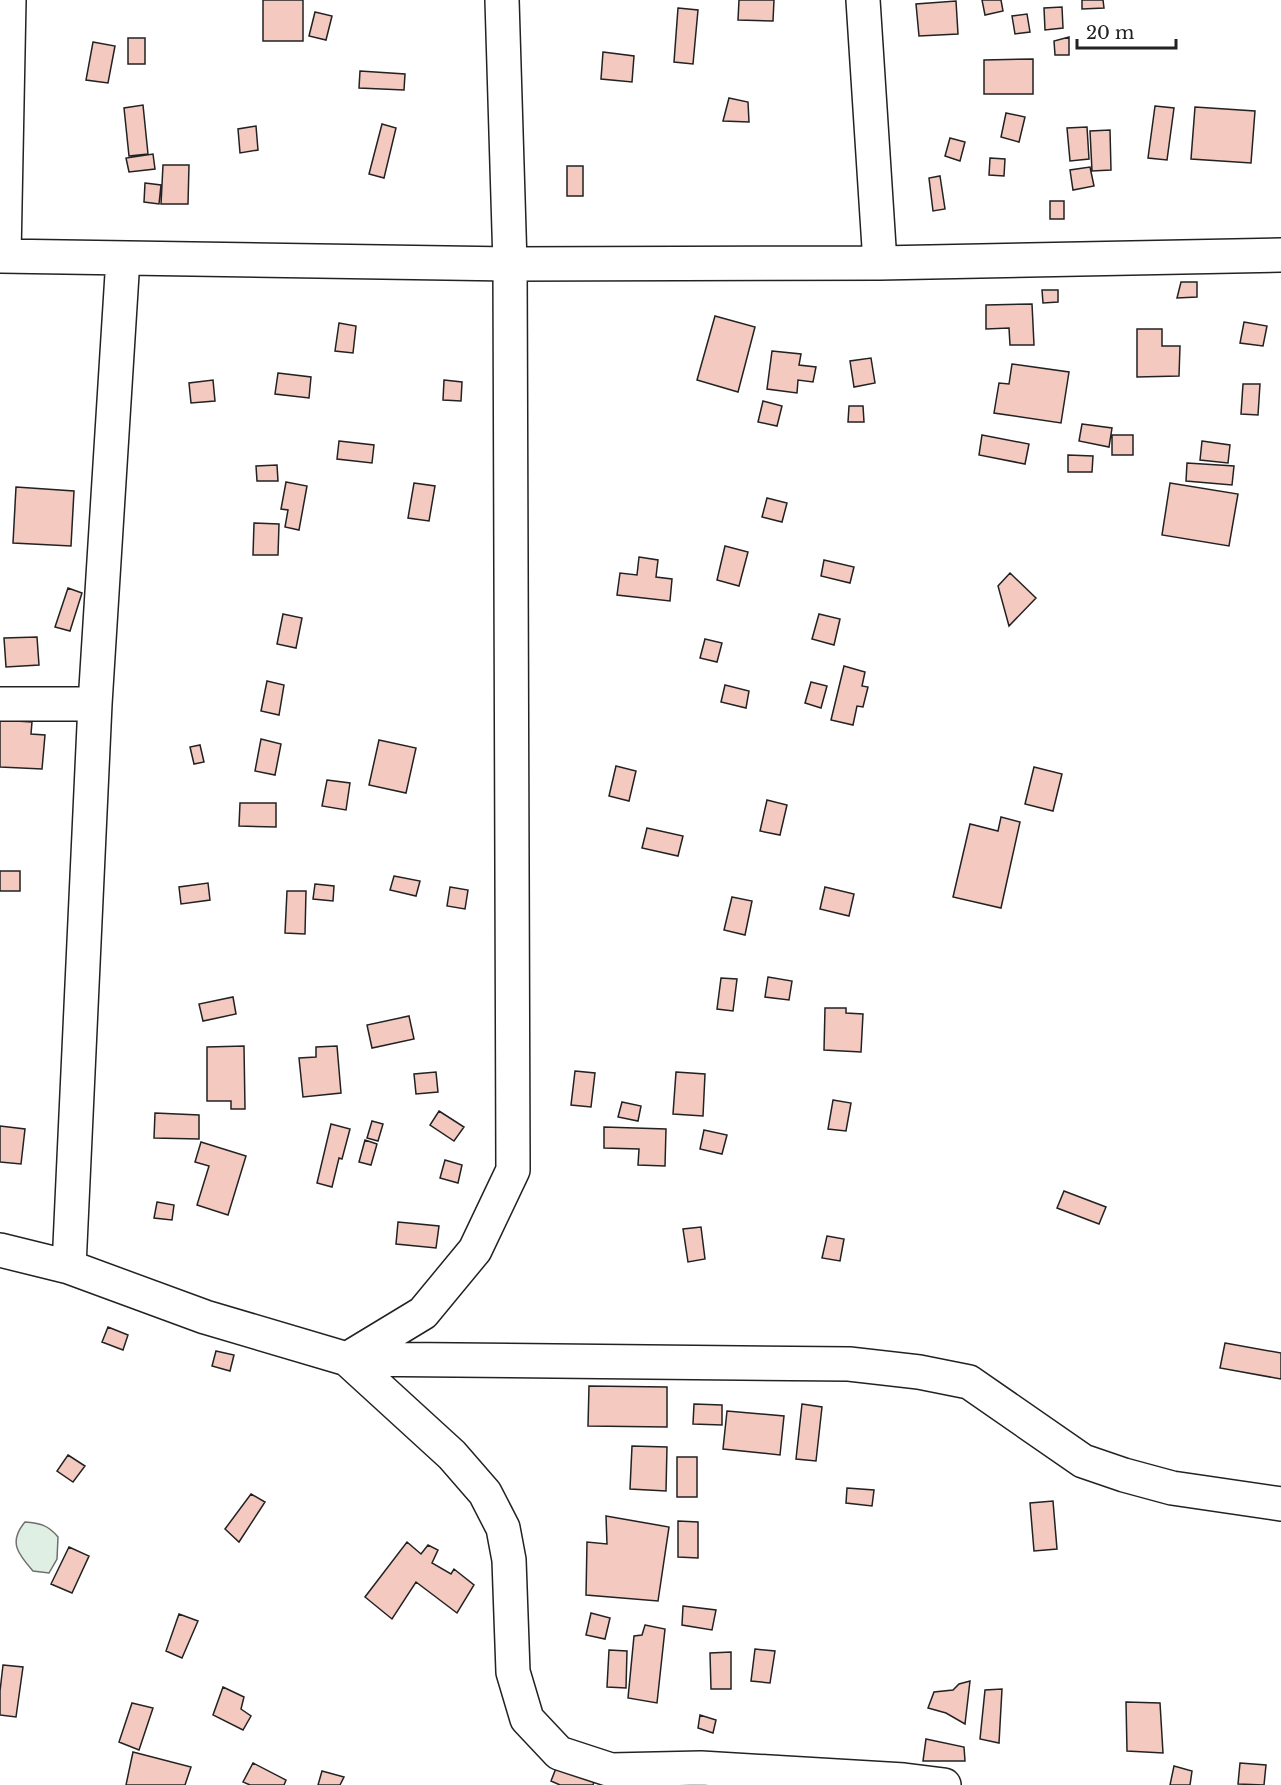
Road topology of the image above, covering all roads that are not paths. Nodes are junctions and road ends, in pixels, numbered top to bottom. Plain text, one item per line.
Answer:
1 (9, 0) edge
2 (502, 0) edge
3 (863, 0) edge
4 (1281, 255) edge
5 (2, 256) edge
6 (123, 258) junction
7 (880, 263) junction
8 (510, 264) junction
9 (0, 704) edge
10 (95, 704) junction
11 (0, 1250) edge
12 (69, 1268) junction
13 (347, 1359) junction
14 (1281, 1504) edge
15 (944, 1785) edge

1 - 5 street
2 - 8 street
3 - 7 street
4 - 7 street
5 - 6 street
6 - 8 street
6 - 10 street
7 - 8 street
8 - 13 street
9 - 10 street
10 - 12 street
11 - 12 street
12 - 13 street
13 - 14 street
13 - 15 street

